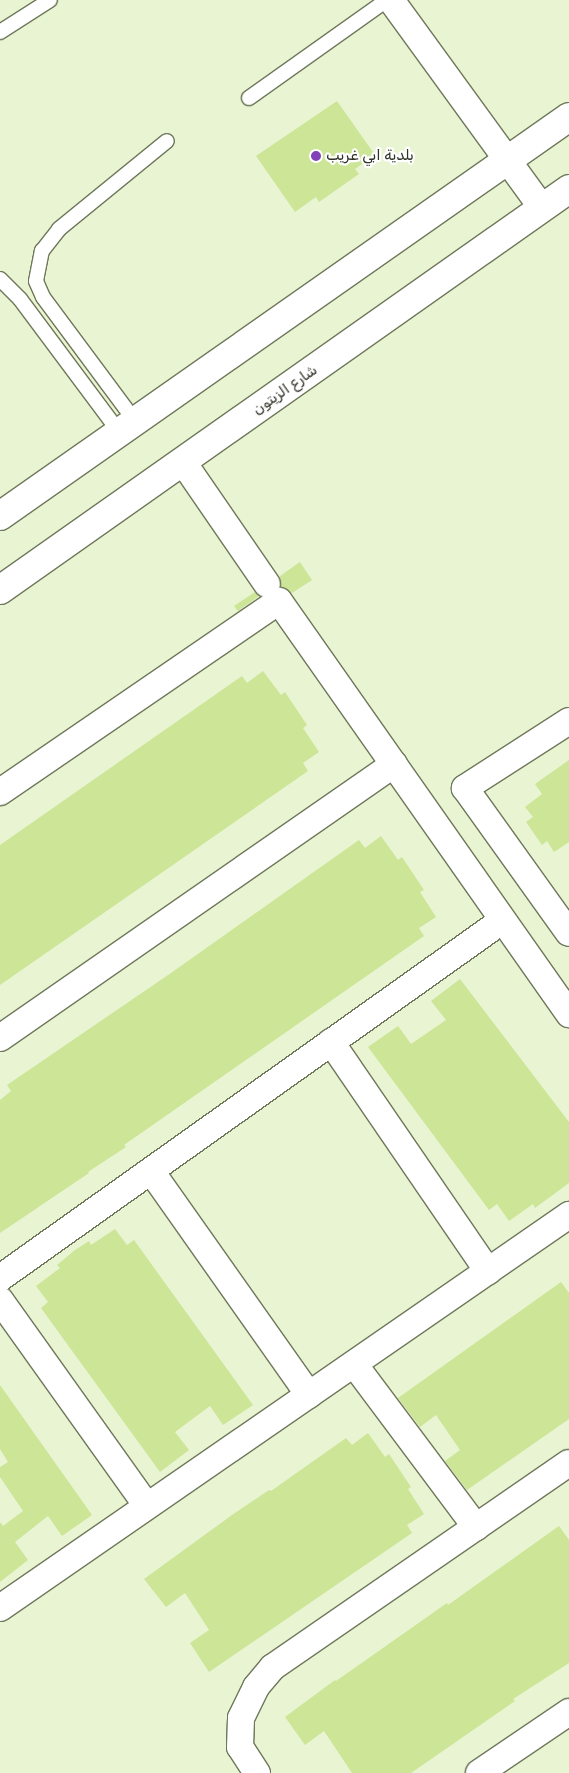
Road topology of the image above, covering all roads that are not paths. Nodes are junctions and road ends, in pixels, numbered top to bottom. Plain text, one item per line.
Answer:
1 (50, 0) edge
2 (387, 0) edge
3 (391, 0) edge
4 (0, 32) edge
5 (250, 98) dead end
6 (569, 117) edge
7 (167, 141) dead end
8 (506, 161) junction
9 (569, 189) edge
10 (542, 208) junction
11 (0, 279) edge
12 (127, 427) junction
13 (183, 462) junction
14 (0, 516) edge
15 (267, 584) dead end
16 (0, 590) edge
17 (569, 721) edge
18 (394, 764) junction
19 (0, 792) edge
20 (503, 920) junction
21 (569, 933) edge
22 (569, 1014) edge
23 (0, 1038) edge
24 (331, 1042) junction
25 (151, 1170) junction
26 (569, 1215) edge
27 (488, 1271) junction
28 (0, 1278) edge
29 (0, 1300) edge
30 (354, 1364) junction
31 (309, 1395) junction
32 (569, 1463) edge
33 (147, 1506) junction
34 (476, 1528) junction
35 (0, 1608) edge
36 (569, 1712) edge
37 (257, 1773) edge
38 (479, 1773) edge

1 - 4 lane
2 - 5 lane
3 - 8 street
6 - 8 main road
7 - 12 lane
8 - 10 street
8 - 12 main road
9 - 10 main road, شارع الزيتون
10 - 13 main road, شارع الزيتون
11 - 12 lane
12 - 14 main road
13 - 15 street
13 - 16 main road, شارع الزيتون
17 - 21 street
18 - 19 street
18 - 20 street
18 - 23 street
20 - 22 street
20 - 24 street
24 - 25 street
24 - 27 street
25 - 28 street
25 - 31 street
26 - 27 street
27 - 30 street
29 - 33 street
30 - 31 street
30 - 34 street
31 - 33 street
32 - 34 street
33 - 35 street
34 - 37 street
36 - 38 street

